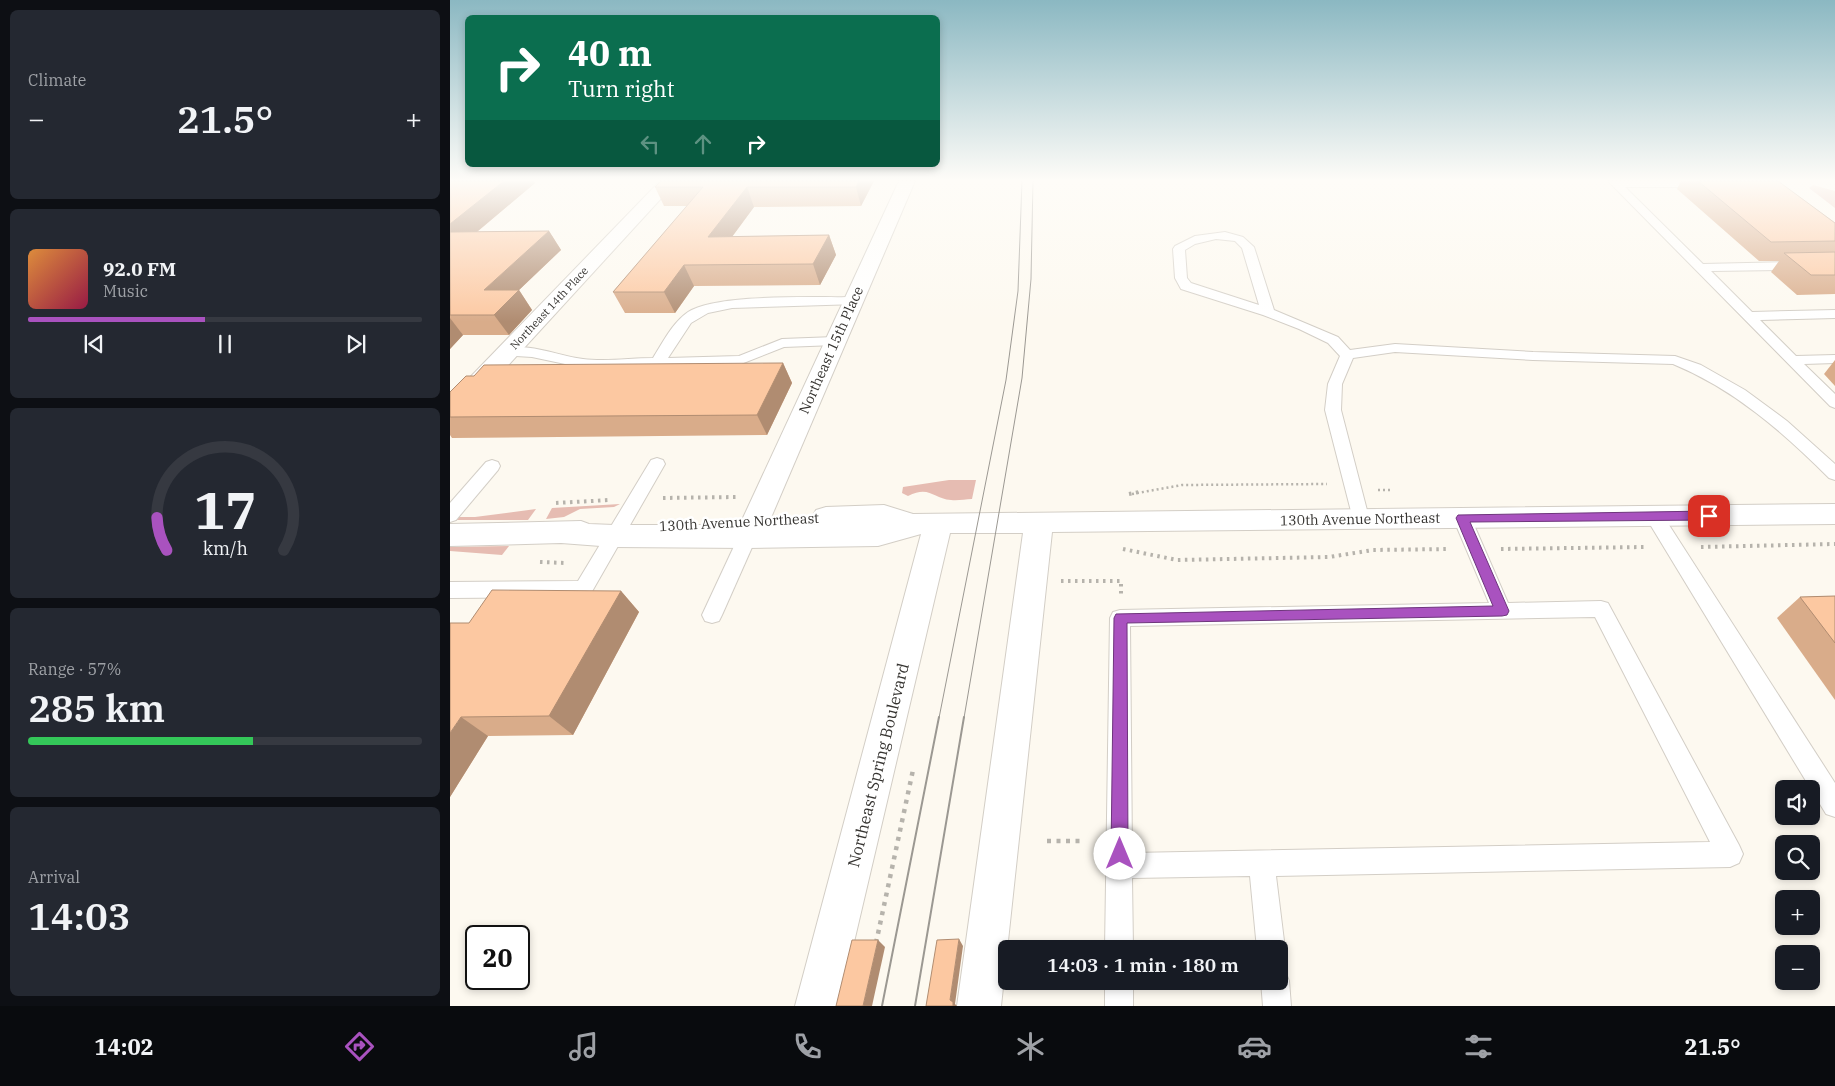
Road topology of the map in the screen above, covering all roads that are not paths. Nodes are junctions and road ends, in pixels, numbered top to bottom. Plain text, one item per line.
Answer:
1 (625, 228) edge
2 (886, 228) edge
3 (1660, 228) edge
4 (1835, 265) edge
5 (1700, 268) junction
6 (853, 301) junction
7 (1268, 312) junction
8 (1835, 314) edge
9 (1748, 316) junction
10 (835, 341) junction
11 (507, 352) junction
12 (1346, 355) junction
13 (1835, 359) edge
14 (1792, 360) junction
15 (658, 362) junction
16 (1835, 403) edge
17 (450, 413) edge
18 (657, 464) dead end
19 (492, 466) dead end
20 (1835, 474) edge
21 (1835, 514) edge
22 (450, 515) edge
23 (1654, 516) junction
24 (756, 518) junction
25 (1360, 518) junction
26 (1462, 518) junction
27 (1039, 522) junction
28 (926, 524) junction
29 (616, 532) junction
30 (450, 535) edge
31 (450, 590) edge
32 (1502, 611) junction
33 (712, 615) dead end
34 (1835, 806) edge
35 (1262, 864) junction
36 (1120, 866) junction
37 (1119, 940) edge
38 (1270, 940) edge
39 (1119, 990) edge
40 (1276, 990) edge
41 (817, 1006) edge
42 (979, 1006) edge
43 (1119, 1006) edge
44 (1278, 1006) edge

1 - 11 street, Northeast 14th Place
2 - 6 street, Northeast 15th Place
3 - 5 lane
4 - 5 lane
5 - 9 lane
6 - 10 street, Northeast 15th Place
6 - 15 lane
7 - 7 lane
7 - 12 lane
8 - 9 lane
9 - 14 lane
10 - 15 lane
10 - 24 street, Northeast 15th Place
11 - 15 lane
11 - 17 street, Northeast 14th Place
12 - 20 lane
12 - 25 lane
13 - 14 lane
14 - 16 lane
18 - 29 lane
19 - 22 lane
21 - 23 street, 130th Avenue Northeast
23 - 26 street, 130th Avenue Northeast
23 - 34 lane
24 - 28 street, 130th Avenue Northeast
24 - 29 street, 130th Avenue Northeast
24 - 33 lane
25 - 26 street, 130th Avenue Northeast
25 - 27 street, 130th Avenue Northeast
26 - 32 lane
27 - 28 street, 130th Avenue Northeast
27 - 42 street
28 - 41 street, Northeast Spring Boulevard
29 - 30 street, 130th Avenue Northeast
29 - 31 lane
32 - 35 lane
32 - 36 lane
35 - 36 lane
35 - 38 lane
36 - 37 lane
39 - 43 lane
40 - 44 lane

